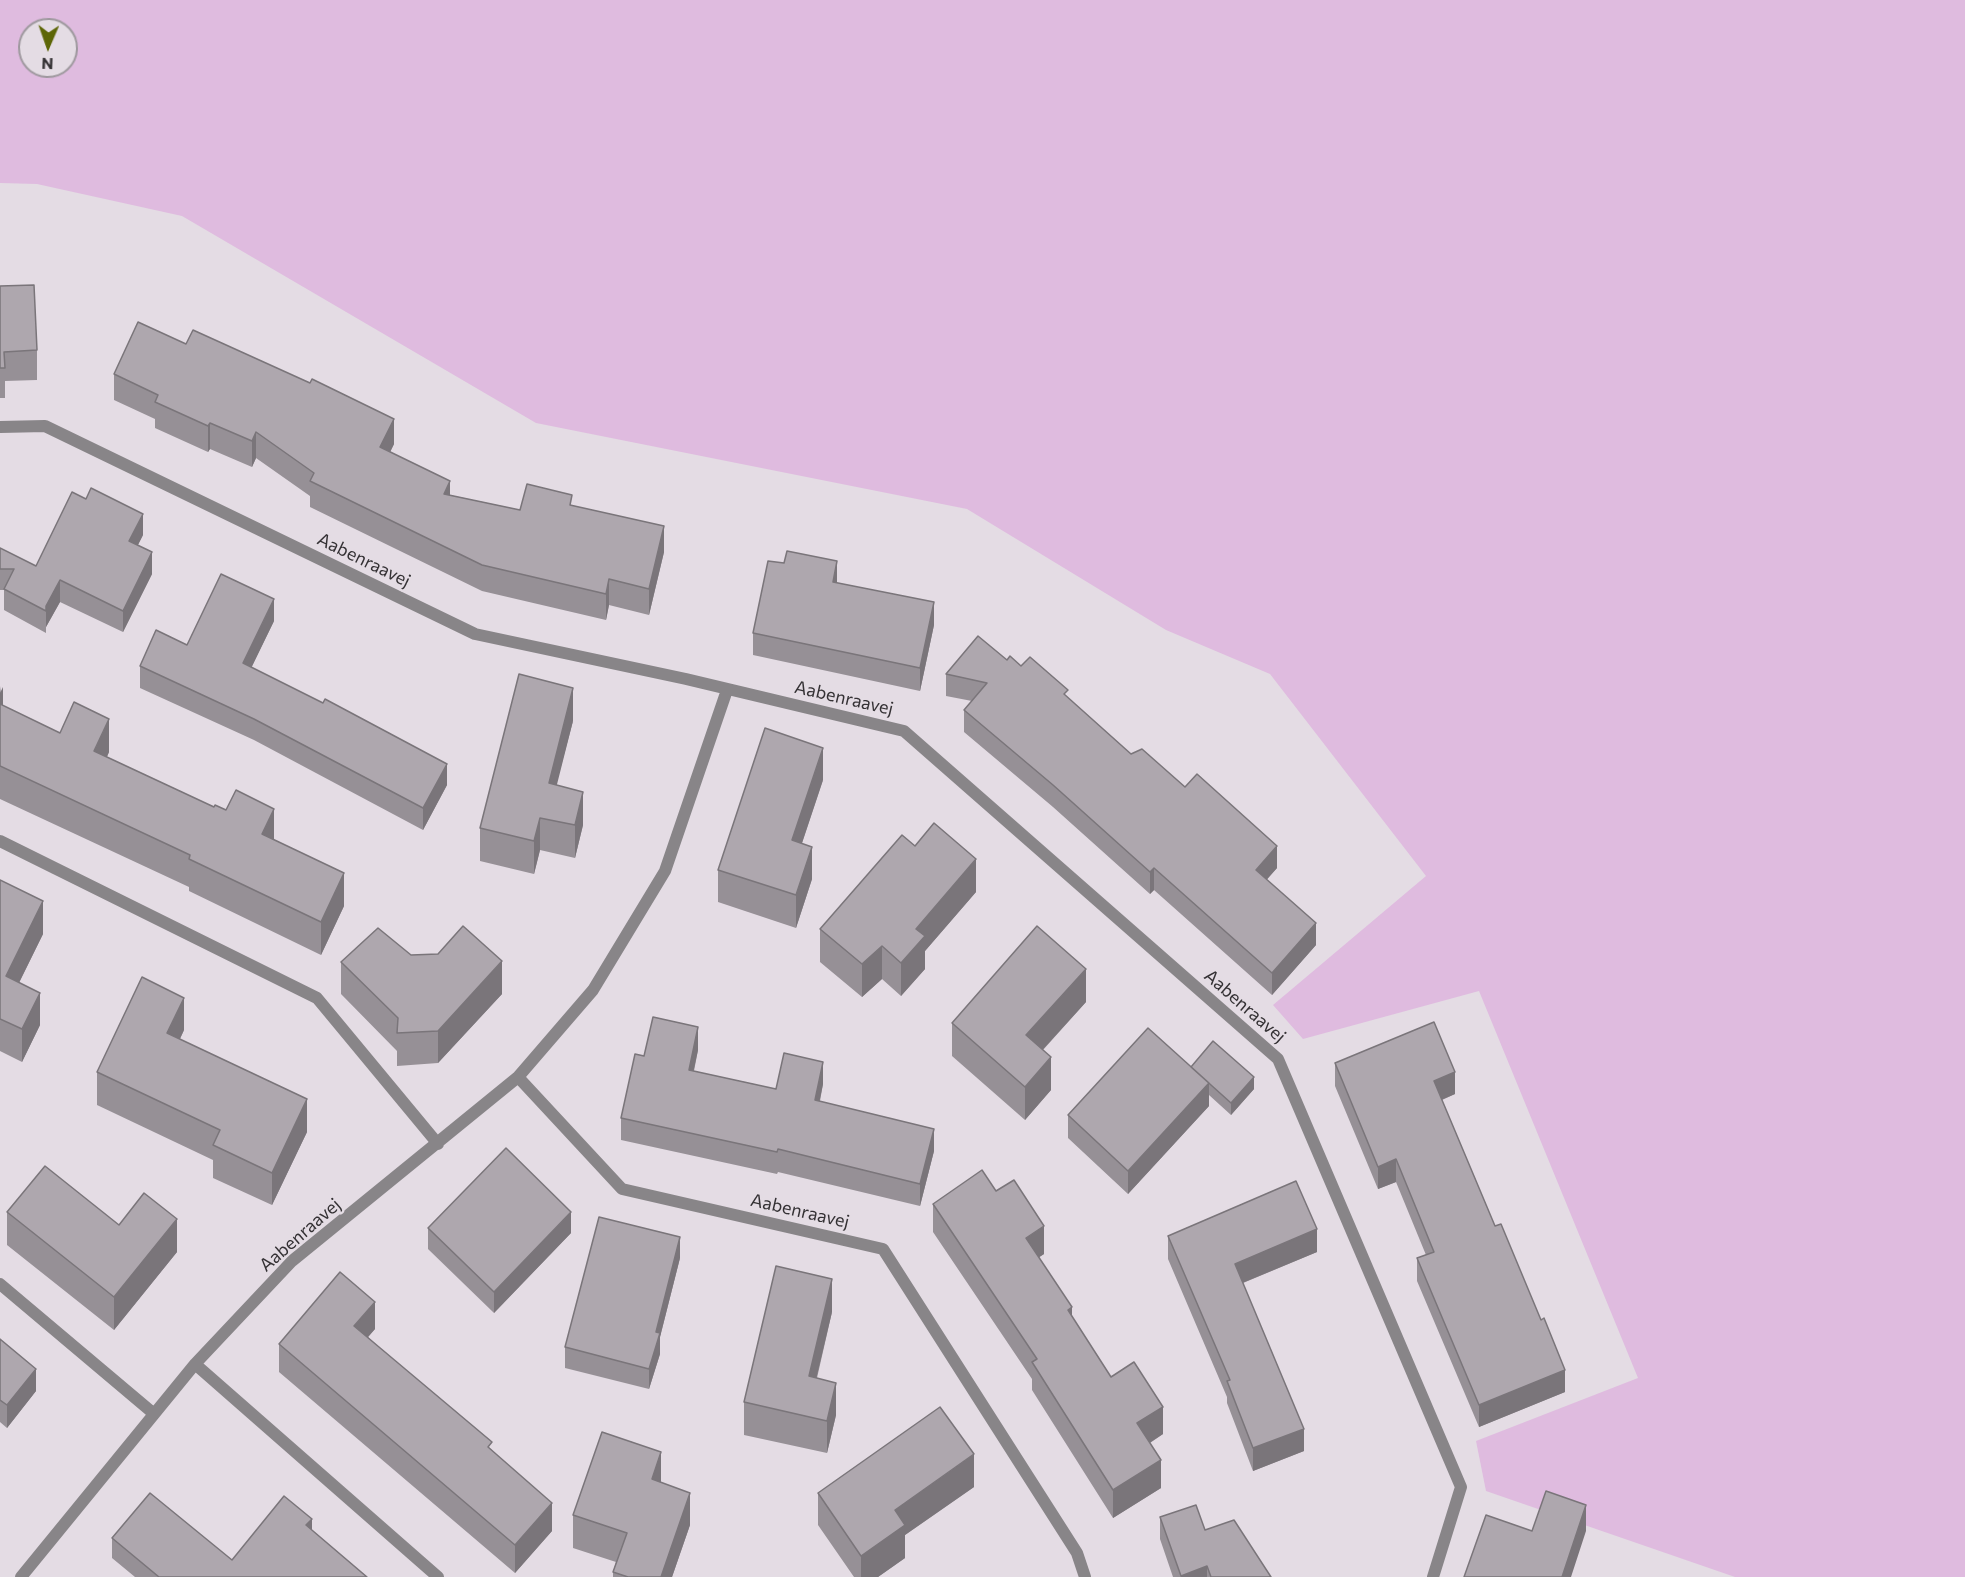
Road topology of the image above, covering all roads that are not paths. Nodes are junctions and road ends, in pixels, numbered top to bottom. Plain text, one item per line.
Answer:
1 (0, 427) edge
2 (727, 690) junction
3 (0, 841) edge
4 (518, 1077) junction
5 (438, 1144) junction
6 (0, 1284) edge
7 (195, 1364) junction
8 (153, 1413) junction
9 (21, 1577) edge
10 (438, 1577) edge
11 (1085, 1577) edge
12 (1432, 1577) edge

1 - 2 street, Aabenraavej
2 - 4 street, Aabenraavej
2 - 12 street, Aabenraavej
3 - 5 street
4 - 5 street, Aabenraavej
4 - 11 street, Aabenraavej
5 - 7 street, Aabenraavej
6 - 8 street
7 - 8 street, Aabenraavej
7 - 10 street
8 - 9 street, Aabenraavej

